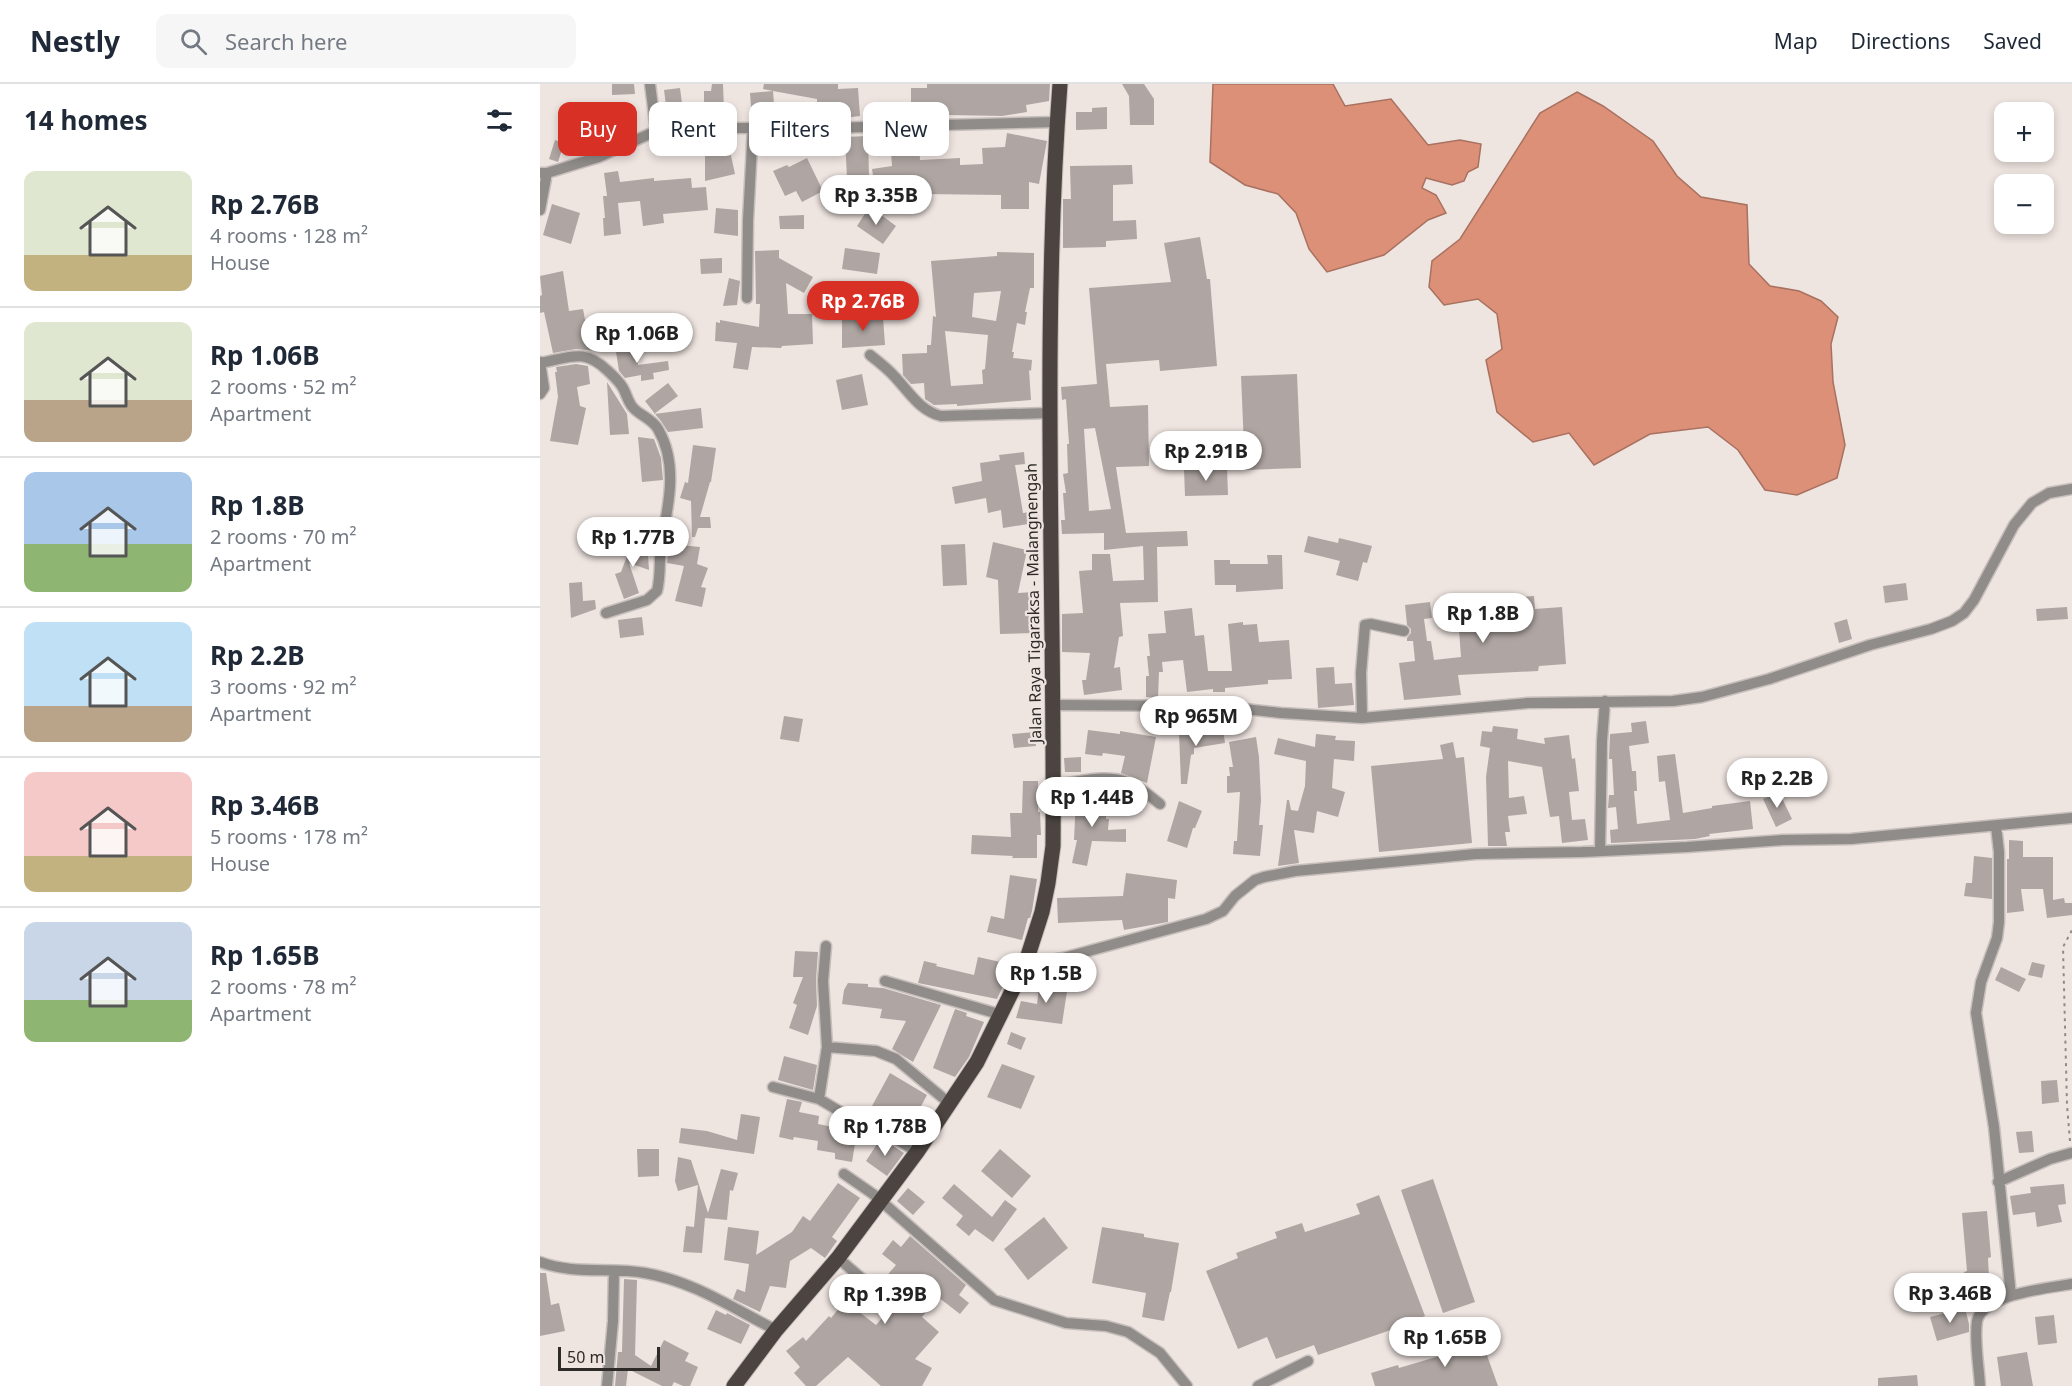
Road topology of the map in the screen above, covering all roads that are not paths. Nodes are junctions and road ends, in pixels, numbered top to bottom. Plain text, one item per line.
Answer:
1 (650, 84) edge
2 (1060, 84) edge
3 (652, 102) edge
4 (1057, 122) junction
5 (851, 127) edge
6 (649, 134) edge
7 (751, 156) edge
8 (543, 173) edge
9 (540, 210) edge
10 (747, 298) dead end
11 (870, 355) dead end
12 (540, 363) edge
13 (540, 394) edge
14 (1048, 413) junction
15 (2072, 489) edge
16 (606, 613) dead end
17 (1404, 631) dead end
18 (1605, 701) junction
19 (1053, 705) junction
20 (1362, 718) junction
21 (1052, 784) junction
22 (1160, 804) dead end
23 (2072, 819) edge
24 (1996, 826) junction
25 (1600, 850) junction
26 (826, 946) dead end
27 (1025, 965) junction
28 (885, 981) dead end
29 (1002, 1015) junction
30 (827, 1047) junction
31 (773, 1087) dead end
32 (819, 1099) junction
33 (949, 1103) junction
34 (917, 1152) junction
35 (2071, 1153) edge
36 (844, 1174) dead end
37 (1998, 1182) junction
38 (880, 1201) junction
39 (838, 1258) junction
40 (540, 1262) edge
41 (614, 1271) junction
42 (2072, 1284) edge
43 (2011, 1296) junction
44 (889, 1302) dead end
45 (776, 1330) junction
46 (1308, 1361) dead end
47 (606, 1386) edge
48 (734, 1386) edge
49 (1187, 1386) edge
50 (1258, 1386) edge
51 (1980, 1386) edge

1 - 3 street
2 - 4 main road, Jalan Raya Tigaraksa - Malangnengah
4 - 5 street
4 - 14 main road, Jalan Raya Tigaraksa - Malangnengah
6 - 8 street
7 - 10 street
8 - 9 street
11 - 14 street
12 - 13 street
12 - 16 street
14 - 19 main road, Jalan Raya Tigaraksa - Malangnengah
15 - 18 street
17 - 20 street
18 - 20 street
18 - 25 street
19 - 20 street
19 - 21 main road, Jalan Raya Tigaraksa - Malangnengah
21 - 22 street
21 - 27 main road, Jalan Raya Tigaraksa - Malangnengah
23 - 24 street
24 - 25 street
24 - 37 street
25 - 27 street
26 - 30 street
27 - 29 main road, Jalan Raya Tigaraksa - Malangnengah
28 - 29 street
29 - 33 main road, Jalan Raya Tigaraksa - Malangnengah
30 - 32 street
30 - 33 street
31 - 32 street
32 - 34 street
33 - 34 main road, Jalan Raya Tigaraksa - Malangnengah
34 - 38 main road, Jalan Raya Tigaraksa - Malangnengah
35 - 37 street
36 - 38 street
37 - 43 street
38 - 39 main road, Jalan Raya Tigaraksa - Malangnengah
38 - 49 street
39 - 44 street
39 - 45 main road, Jalan Raya Tigaraksa - Malangnengah
40 - 41 street
41 - 45 street
41 - 47 street
42 - 43 street
43 - 51 street
45 - 48 main road, Jalan Raya Tigaraksa - Malangnengah
46 - 50 street

